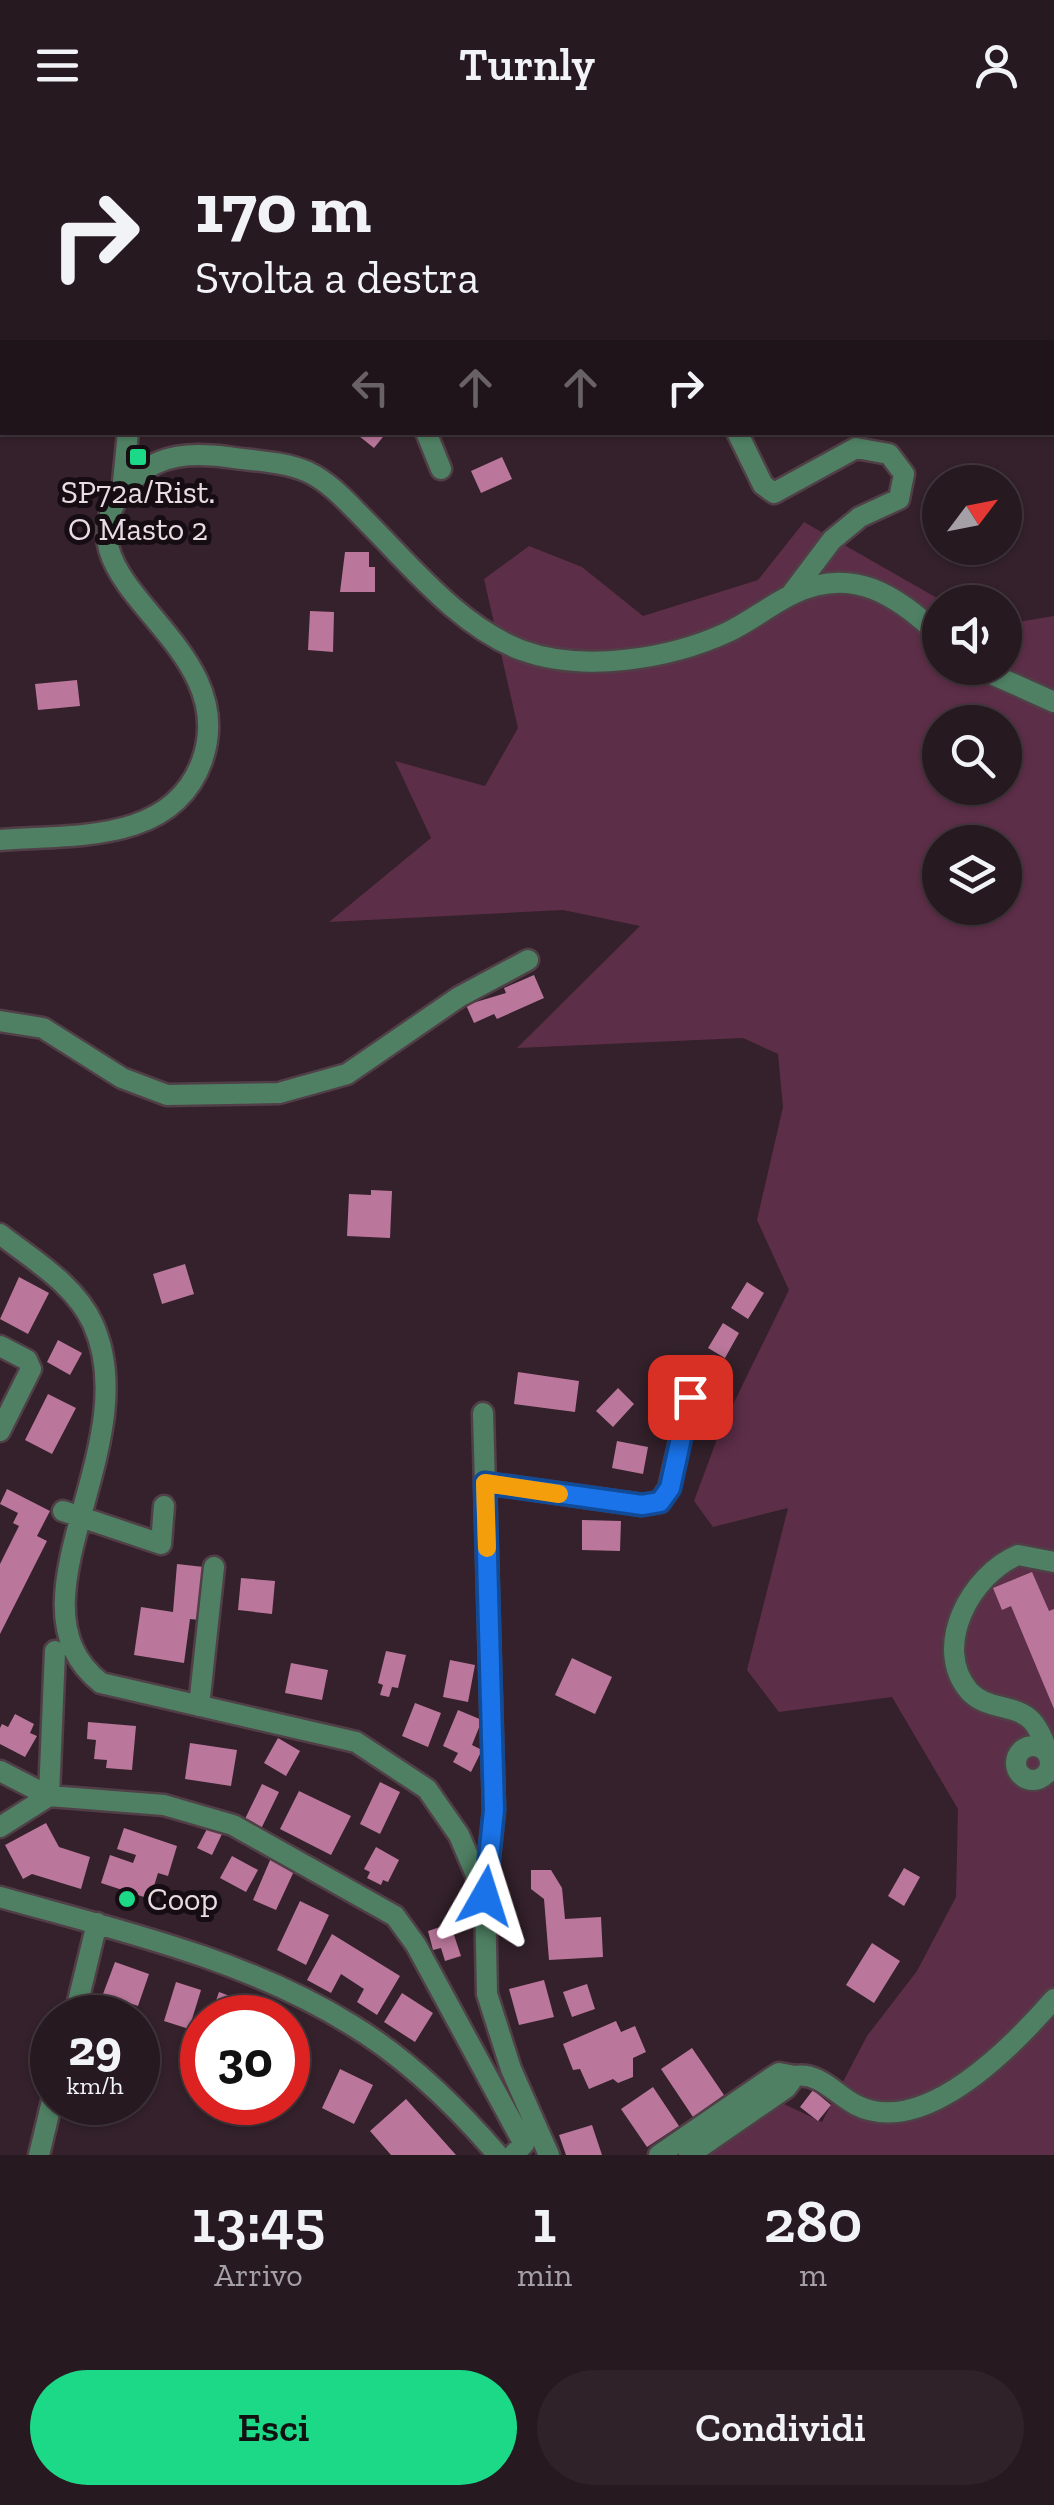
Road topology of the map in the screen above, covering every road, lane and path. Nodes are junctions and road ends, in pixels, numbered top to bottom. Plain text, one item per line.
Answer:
1 (128, 435) edge
2 (427, 435) edge
3 (738, 435) edge
4 (441, 469) dead end
5 (122, 492) junction
6 (791, 594) junction
7 (922, 620) edge
8 (1016, 685) edge
9 (1054, 702) edge
10 (0, 840) edge
11 (528, 960) dead end
12 (0, 1021) edge
13 (0, 1234) edge
14 (0, 1346) edge
15 (690, 1397) dead end
16 (483, 1413) dead end
17 (0, 1431) edge
18 (485, 1483) junction
19 (164, 1506) dead end
20 (63, 1511) junction
21 (53, 1536) dead end
22 (1054, 1562) edge
23 (214, 1567) dead end
24 (198, 1706) junction
25 (1052, 1766) edge
26 (0, 1770) edge
27 (49, 1796) junction
28 (0, 1827) edge
29 (485, 1896) junction
30 (0, 1897) edge
31 (97, 1923) junction
32 (80, 1995) edge
33 (1054, 1999) edge
34 (511, 2069) junction
35 (796, 2076) junction
36 (46, 2125) edge
37 (521, 2151) edge
38 (39, 2155) edge
39 (498, 2155) edge
40 (550, 2155) edge
41 (659, 2155) edge
42 (689, 2155) edge

1 - 5 street
2 - 4 street
3 - 6 street
5 - 6 street
5 - 10 street
6 - 7 street
8 - 9 street
11 - 12 street
13 - 20 street
14 - 17 street
15 - 18 street
16 - 18 street
18 - 29 street
19 - 20 street
20 - 21 street
22 - 25 street
23 - 24 street
24 - 27 street
24 - 29 street
26 - 27 street
27 - 28 street
27 - 37 street
29 - 34 street
30 - 31 street
31 - 32 street
31 - 39 street
33 - 35 street
34 - 37 street
34 - 40 street
35 - 41 street
35 - 42 street
36 - 38 street

